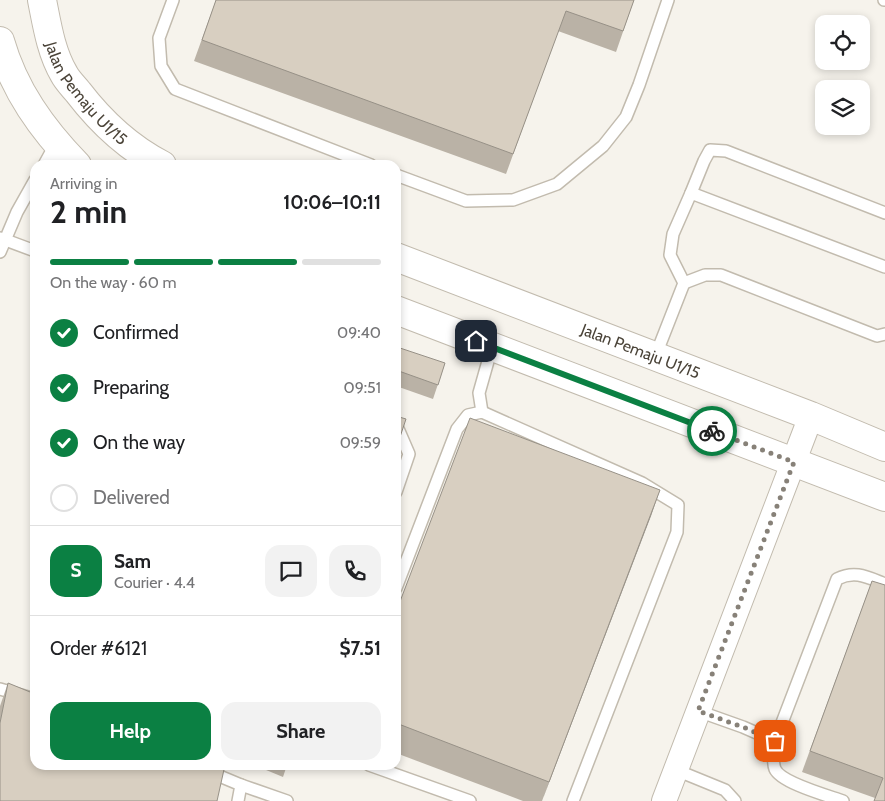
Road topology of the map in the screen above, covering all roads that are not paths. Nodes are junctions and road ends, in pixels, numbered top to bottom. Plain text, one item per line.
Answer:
1 (42, 0) edge
2 (173, 0) edge
3 (668, 0) edge
4 (0, 42) edge
5 (50, 154) edge
6 (65, 160) edge
7 (152, 160) edge
8 (358, 160) edge
9 (401, 177) edge
10 (30, 189) edge
11 (691, 193) junction
12 (885, 213) edge
13 (3, 239) edge
14 (30, 249) edge
15 (0, 252) edge
16 (401, 258) edge
17 (885, 267) edge
18 (684, 283) junction
19 (401, 312) edge
20 (885, 334) edge
21 (492, 347) junction
22 (655, 356) junction
23 (482, 412) junction
24 (811, 416) junction
25 (401, 436) edge
26 (885, 447) edge
27 (794, 462) junction
28 (401, 477) edge
29 (885, 497) edge
30 (401, 575) edge
31 (885, 584) edge
32 (0, 689) edge
33 (30, 698) edge
34 (698, 711) junction
35 (775, 741) junction
36 (205, 770) edge
37 (383, 770) edge
38 (676, 770) junction
39 (241, 785) junction
40 (238, 801) edge
41 (287, 801) edge
42 (470, 801) edge
43 (573, 801) edge
44 (664, 801) edge
45 (735, 801) edge
46 (843, 801) edge

1 - 7 street, Jalan Pemaju U1/15
2 - 8 lane
3 - 9 lane
4 - 5 street
5 - 6 street
10 - 13 lane
11 - 12 lane
11 - 17 lane
11 - 18 lane
13 - 14 lane
13 - 15 lane
16 - 22 street, Jalan Pemaju U1/15
18 - 20 lane
18 - 22 lane
19 - 21 street
21 - 23 lane
21 - 27 street
22 - 24 street, Jalan Pemaju U1/15
23 - 30 lane
23 - 43 lane
24 - 26 street, Jalan Pemaju U1/15
24 - 27 street
25 - 28 lane
27 - 29 street
27 - 34 street
31 - 35 lane
32 - 33 lane
34 - 35 lane
34 - 38 street
35 - 46 lane
36 - 39 lane
37 - 42 lane
38 - 44 street
38 - 45 lane
39 - 40 lane
39 - 41 lane

